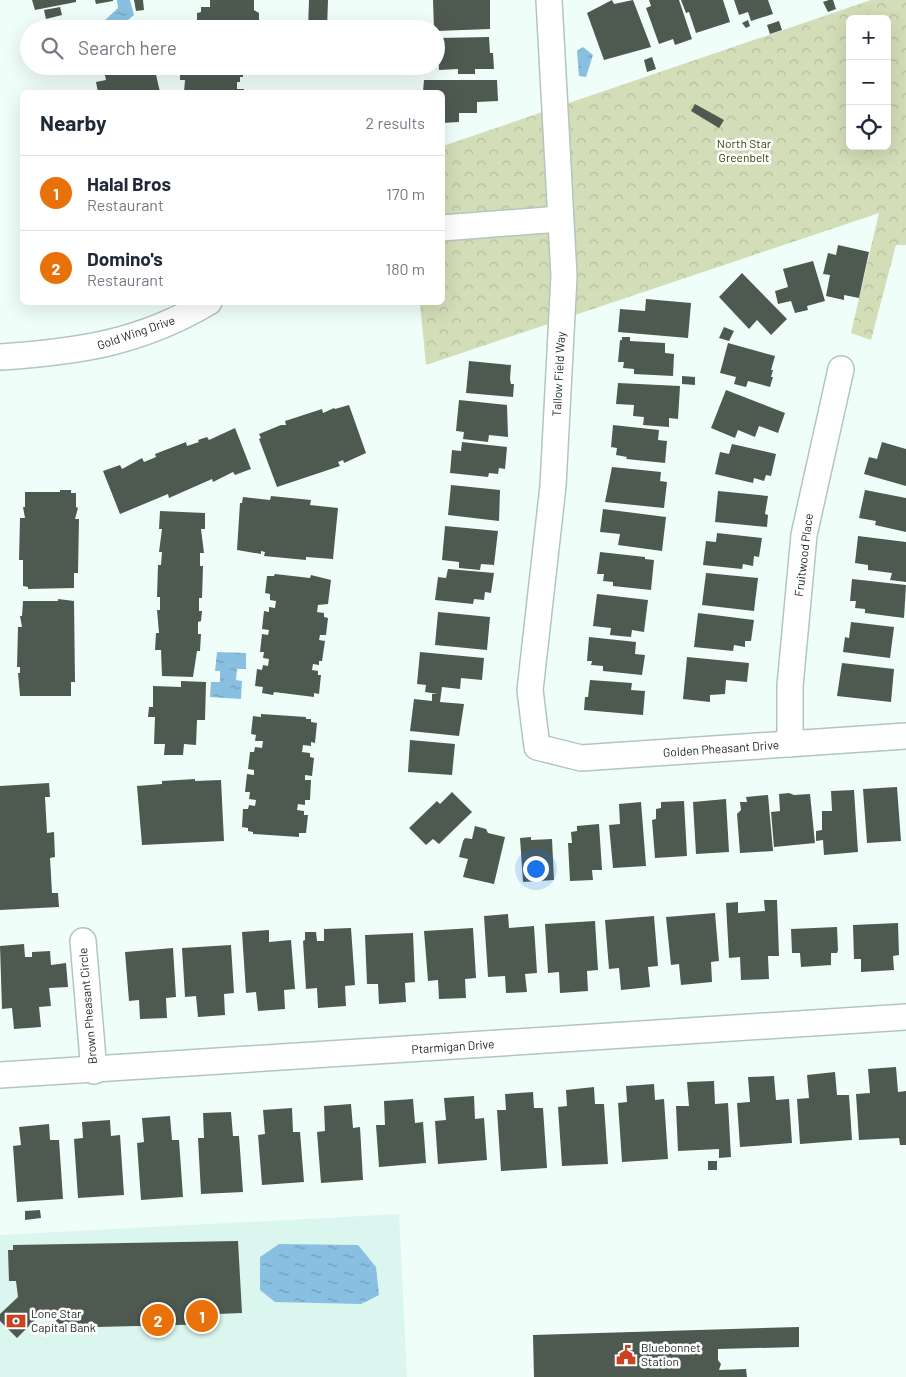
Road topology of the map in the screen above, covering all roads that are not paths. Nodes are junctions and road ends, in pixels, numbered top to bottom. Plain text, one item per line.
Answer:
1 (549, 0) edge
2 (560, 219) junction
3 (445, 228) edge
4 (204, 305) edge
5 (0, 357) edge
6 (841, 370) dead end
7 (906, 736) edge
8 (790, 744) junction
9 (537, 747) joint
10 (83, 942) dead end
11 (906, 1017) edge
12 (94, 1071) junction
13 (0, 1075) edge

1 - 2 street, Tallow Field Way
2 - 3 street
2 - 9 street, Tallow Field Way
4 - 5 street, Gold Wing Drive
6 - 8 street, Fruitwood Place
7 - 8 street, Golden Pheasant Drive
8 - 9 street, Golden Pheasant Drive
10 - 12 street, Brown Pheasant Circle
11 - 12 street, Ptarmigan Drive
12 - 13 street, Ptarmigan Drive

